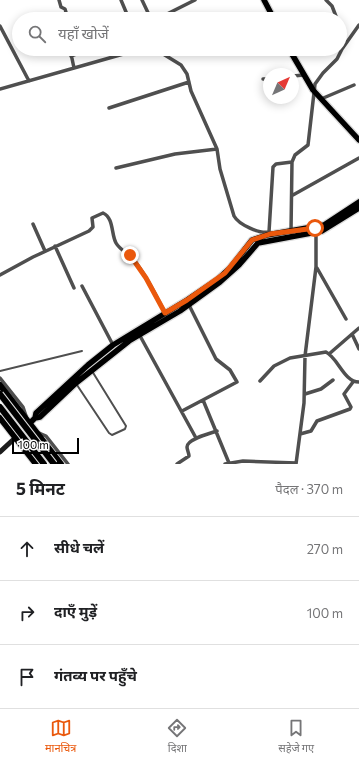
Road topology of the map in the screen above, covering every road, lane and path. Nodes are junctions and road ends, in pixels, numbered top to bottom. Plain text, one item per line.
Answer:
1 (59, 0) edge
2 (120, 0) edge
3 (142, 0) edge
4 (182, 0) edge
5 (195, 0) edge
6 (264, 0) edge
7 (328, 0) edge
8 (185, 6) junction
9 (66, 12) edge
10 (126, 12) edge
11 (148, 12) edge
12 (172, 12) edge
13 (270, 12) edge
14 (334, 12) edge
15 (359, 25) edge
16 (0, 26) edge
17 (347, 42) edge
18 (12, 48) edge
19 (16, 56) edge
20 (72, 56) edge
21 (113, 56) edge
22 (168, 56) edge
23 (293, 56) edge
24 (339, 56) edge
25 (74, 68) junction
26 (299, 75) edge
27 (304, 75) junction
28 (29, 80) junction
29 (189, 82) junction
30 (354, 85) dead end
31 (0, 89) edge
32 (313, 90) junction
33 (321, 99) junction
34 (109, 108) dead end
35 (359, 140) edge
36 (217, 149) junction
37 (359, 158) edge
38 (292, 162) junction
39 (116, 168) dead end
40 (293, 195) junction
41 (359, 202) edge
42 (359, 208) edge
43 (34, 224) dead end
44 (291, 231) junction
45 (316, 232) junction
46 (55, 246) junction
47 (45, 251) junction
48 (316, 267) junction
49 (0, 275) edge
50 (82, 286) dead end
51 (74, 288) dead end
52 (189, 305) junction
53 (165, 313) junction
54 (346, 319) dead end
55 (359, 328) edge
56 (139, 334) junction
57 (352, 334) junction
58 (112, 345) junction
59 (359, 349) edge
60 (82, 352) dead end
61 (329, 354) junction
62 (305, 356) junction
63 (92, 370) junction
64 (0, 371) edge
65 (0, 378) edge
66 (333, 380) dead end
67 (260, 381) dead end
68 (353, 382) junction
69 (359, 382) edge
70 (76, 383) junction
71 (0, 385) edge
72 (0, 394) edge
73 (305, 394) junction
74 (204, 400) junction
75 (0, 407) edge
76 (182, 411) junction
77 (0, 418) edge
78 (30, 420) junction
79 (217, 430) junction
80 (39, 433) junction
81 (300, 434) junction
82 (15, 438) junction
83 (196, 438) junction
84 (0, 452) edge
85 (232, 463) edge
86 (36, 464) edge
87 (44, 464) edge
88 (54, 464) edge
89 (62, 464) edge
90 (68, 464) edge
91 (177, 464) edge
92 (225, 464) edge
93 (296, 464) edge

1 - 9 street
2 - 10 street
3 - 11 street
4 - 8 street
5 - 8 street
6 - 13 main road
7 - 14 street
8 - 12 street
15 - 17 street
16 - 18 street
19 - 28 street
20 - 25 street
21 - 25 street
22 - 29 street
23 - 27 main road
24 - 32 street
25 - 28 street
26 - 27 street
27 - 32 main road
28 - 31 street
29 - 34 street
29 - 36 street
30 - 33 street
32 - 33 main road
32 - 38 street
33 - 35 main road
36 - 38 street
36 - 39 street
37 - 40 street
38 - 40 street
40 - 44 street
41 - 44 main road
42 - 45 main road
43 - 47 street
44 - 53 main road
45 - 48 street
45 - 52 main road
46 - 47 street
46 - 51 street
46 - 53 street
47 - 49 street
48 - 54 street
48 - 62 street
50 - 58 street
52 - 56 main road
52 - 74 street
53 - 58 main road
55 - 57 street
56 - 63 main road
56 - 76 street
57 - 59 street
57 - 61 street
58 - 78 main road
60 - 64 lane
61 - 62 street
61 - 68 street
62 - 67 street
62 - 73 street
63 - 70 main road
63 - 70 lane
65 - 78 street
66 - 73 street
68 - 69 street
68 - 81 street
70 - 78 main road
71 - 78 highway
72 - 88 highway, bridge
73 - 81 street
74 - 76 street
74 - 79 street
75 - 87 highway, bridge
76 - 83 street
77 - 82 highway
78 - 80 highway
78 - 82 main road
79 - 83 street
79 - 85 street
80 - 89 highway
80 - 90 street
81 - 93 street
82 - 84 main road
82 - 86 highway
83 - 91 street
85 - 92 street
85 - 93 street

